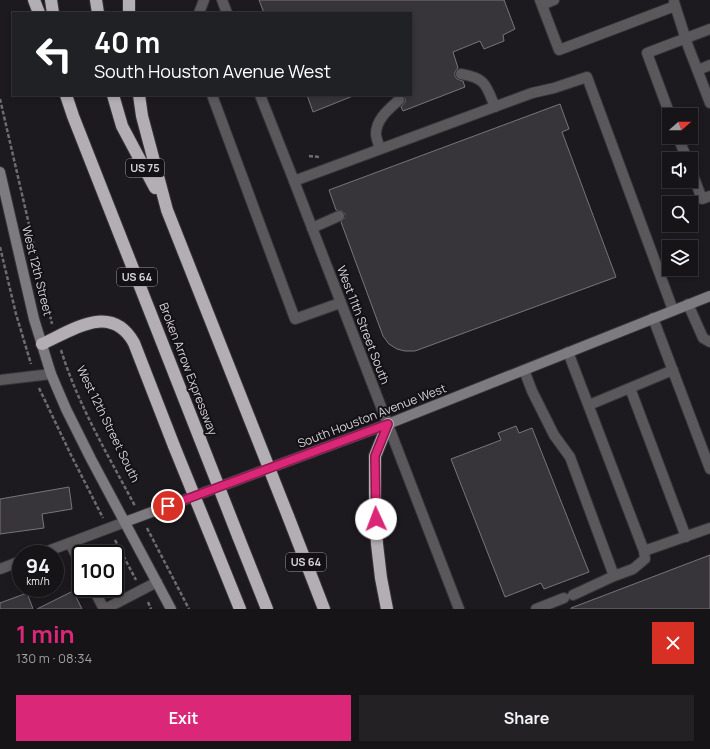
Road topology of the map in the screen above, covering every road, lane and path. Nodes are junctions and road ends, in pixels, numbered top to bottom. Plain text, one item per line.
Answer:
1 (34, 0) edge
2 (50, 0) edge
3 (96, 0) edge
4 (129, 0) edge
5 (204, 0) edge
6 (222, 0) edge
7 (554, 0) edge
8 (541, 2) edge
9 (674, 3) edge
10 (39, 12) edge
11 (53, 12) edge
12 (98, 12) edge
13 (129, 12) edge
14 (199, 12) edge
15 (227, 12) edge
16 (710, 29) edge
17 (686, 38) junction
18 (710, 66) edge
19 (698, 70) junction
20 (461, 74) dead end
21 (68, 96) edge
22 (113, 96) edge
23 (139, 96) edge
24 (212, 96) edge
25 (260, 96) edge
26 (0, 98) edge
27 (399, 100) dead end
28 (710, 103) edge
29 (495, 107) junction
30 (667, 108) edge
31 (380, 149) junction
32 (309, 156) dead end
33 (325, 158) dead end
34 (0, 172) edge
35 (294, 181) junction
36 (698, 183) edge
37 (706, 197) edge
38 (167, 210) junction
39 (339, 216) dead end
40 (312, 228) junction
41 (0, 247) edge
42 (710, 296) edge
43 (340, 303) junction
44 (688, 304) junction
45 (673, 310) junction
46 (654, 318) junction
47 (57, 338) junction
48 (710, 342) edge
49 (42, 344) junction
50 (568, 352) junction
51 (524, 370) junction
52 (674, 370) junction
53 (51, 374) junction
54 (35, 377) junction
55 (0, 380) edge
56 (630, 388) junction
57 (589, 405) junction
58 (388, 424) junction
59 (710, 469) edge
60 (140, 516) junction
61 (125, 522) junction
62 (109, 528) junction
63 (710, 528) edge
64 (686, 537) junction
65 (70, 543) junction
66 (64, 545) edge
67 (72, 547) edge
68 (644, 551) junction
69 (12, 564) edge
70 (0, 569) edge
71 (614, 576) junction
72 (157, 582) junction
73 (142, 590) junction
74 (98, 597) edge
75 (105, 609) edge
76 (151, 609) edge
77 (171, 609) edge
78 (189, 609) edge
79 (240, 609) edge
80 (267, 609) edge
81 (324, 609) edge
82 (386, 609) edge
83 (459, 609) edge
84 (536, 609) edge

1 - 10 highway
2 - 11 highway
3 - 12 highway
4 - 13 highway
5 - 14 street
6 - 15 street
7 - 8 street
8 - 9 street
9 - 17 street
16 - 17 street
17 - 19 street
17 - 30 street
18 - 19 street
19 - 28 street
20 - 29 street
21 - 80 highway, Broken Arrow Expressway / US 64, bridge
22 - 38 highway, US 75
23 - 38 highway, US 64
24 - 43 street
25 - 35 street, West 11th Street South
26 - 47 path, West 12th Street South
27 - 31 street
29 - 31 street
29 - 45 street
31 - 35 street
32 - 33 path
34 - 49 main road, West 12th Street
35 - 40 street, West 11th Street South
36 - 37 street
38 - 81 highway, US 64, bridge
39 - 40 street
40 - 43 street, West 11th Street South
41 - 54 path
42 - 44 main road, South Houston Avenue West
43 - 58 street, West 11th Street South
44 - 45 main road, South Houston Avenue West
44 - 48 street
45 - 46 main road, South Houston Avenue West
46 - 50 main road, South Houston Avenue West
46 - 52 street
47 - 49 highway
47 - 60 path, West 12th Street South
47 - 79 highway, bridge
49 - 53 main road, West 12th Street
50 - 51 main road, South Houston Avenue West
50 - 57 street
51 - 58 main road, South Houston Avenue West
51 - 71 street
52 - 56 street
52 - 59 street
53 - 54 street
53 - 61 main road
54 - 55 street
54 - 62 path
56 - 57 street
56 - 64 street
57 - 68 street
58 - 60 main road, South Houston Avenue West
58 - 82 highway
58 - 83 street, West 11th Street South
60 - 61 main road, South Houston Avenue West
60 - 78 path, West 12th Street South
61 - 62 street, South Houston Avenue West
61 - 72 main road
62 - 65 street, South Houston Avenue West
62 - 73 path
63 - 64 street
64 - 68 street
65 - 66 street, South Houston Avenue West
65 - 67 street
68 - 71 street
69 - 70 street
71 - 84 street
72 - 73 street
72 - 77 main road
73 - 75 street
73 - 76 path
74 - 75 street

